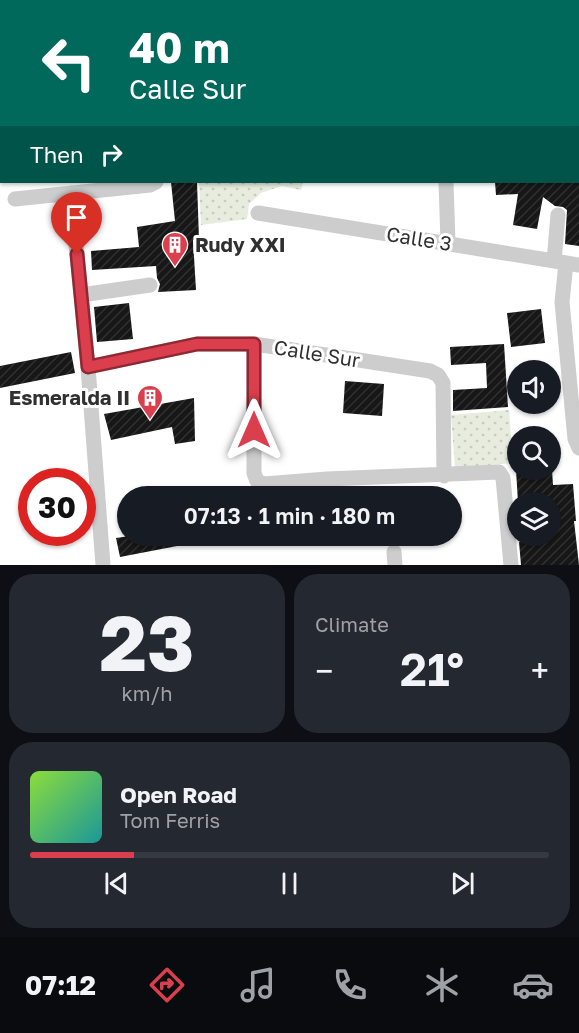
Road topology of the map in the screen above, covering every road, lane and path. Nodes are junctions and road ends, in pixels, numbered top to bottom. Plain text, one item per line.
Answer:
1 (154, 183) edge
2 (446, 183) edge
3 (71, 193) junction
4 (15, 200) dead end
5 (258, 213) dead end
6 (558, 216) dead end
7 (448, 243) junction
8 (566, 263) edge
9 (150, 285) dead end
10 (81, 295) junction
11 (254, 344) junction
12 (88, 367) junction
13 (579, 448) edge
14 (444, 476) junction
15 (103, 565) edge
16 (511, 565) edge

1 - 3 street
2 - 7 street
3 - 4 street
3 - 10 street
5 - 7 street, Calle 3
6 - 8 street
7 - 8 street, Calle 3
8 - 13 street
9 - 10 street
10 - 12 street
11 - 12 street, Calle Sur
11 - 14 street, Calle Sur
11 - 14 street
12 - 15 street
14 - 16 street

